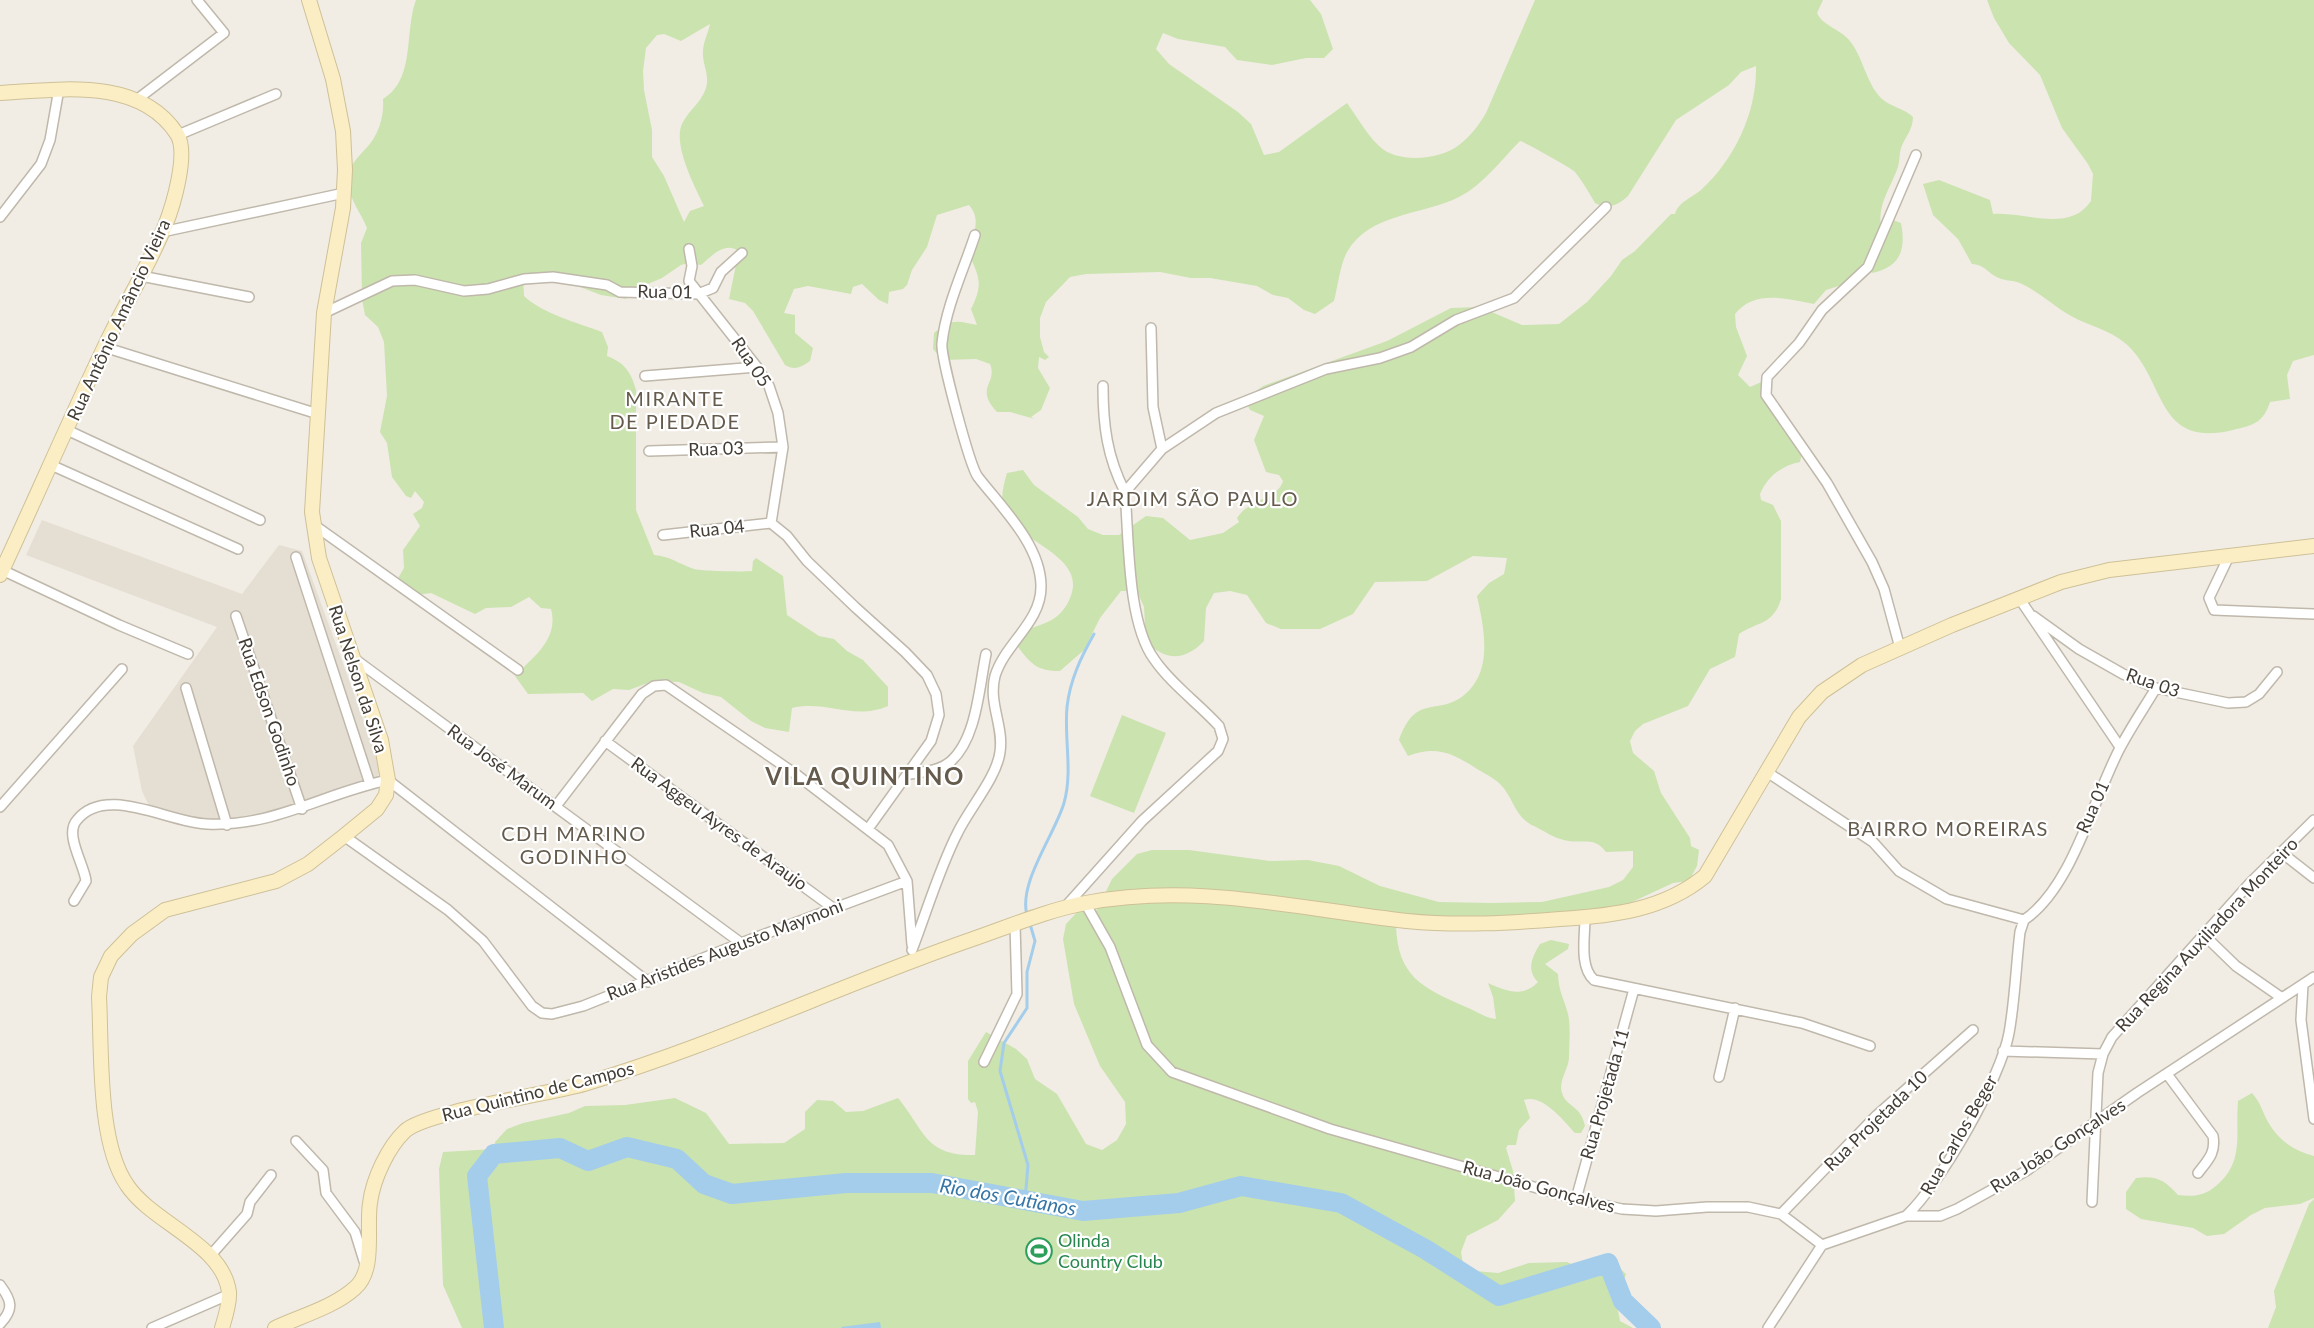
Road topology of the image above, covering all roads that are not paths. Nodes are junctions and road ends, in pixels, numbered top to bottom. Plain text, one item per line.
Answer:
1 (197, 0) edge
2 (309, 0) edge
3 (60, 89) junction
4 (0, 93) edge
5 (276, 94) dead end
6 (135, 101) junction
7 (178, 135) junction
8 (1916, 154) dead end
9 (344, 193) junction
10 (1606, 207) dead end
11 (0, 217) edge
12 (162, 232) junction
13 (975, 235) dead end
14 (689, 249) dead end
15 (742, 253) dead end
16 (141, 276) junction
17 (698, 294) junction
18 (249, 297) dead end
19 (324, 313) junction
20 (1151, 328) dead end
21 (104, 348) junction
22 (757, 367) junction
23 (645, 376) dead end
24 (1103, 386) dead end
25 (318, 414) junction
26 (67, 430) junction
27 (783, 447) junction
28 (1162, 449) junction
29 (649, 451) dead end
30 (51, 465) junction
31 (1125, 492) junction
32 (260, 520) dead end
33 (771, 523) junction
34 (314, 525) junction
35 (663, 535) dead end
36 (2314, 546) edge
37 (238, 549) dead end
38 (2230, 554) junction
39 (296, 557) dead end
40 (1, 573) edge
41 (2019, 598) junction
42 (2314, 614) edge
43 (236, 616) dead end
44 (2033, 616) junction
45 (1900, 648) junction
46 (188, 654) dead end
47 (986, 654) dead end
48 (351, 656) junction
49 (122, 669) dead end
50 (518, 670) dead end
51 (2277, 672) dead end
52 (186, 688) dead end
53 (2157, 688) junction
54 (605, 741) junction
55 (2120, 747) junction
56 (1767, 772) junction
57 (910, 774) junction
58 (388, 780) junction
59 (370, 784) junction
60 (556, 806) junction
61 (0, 807) edge
62 (302, 809) junction
63 (2314, 820) edge
64 (227, 825) junction
65 (868, 829) junction
66 (344, 836) junction
67 (2282, 853) junction
68 (2314, 878) edge
69 (907, 881) junction
70 (74, 901) dead end
71 (1085, 903) junction
72 (833, 908) junction
73 (1064, 908) junction
74 (1585, 918) junction
75 (2024, 920) junction
76 (1017, 924) junction
77 (2203, 933) junction
78 (741, 943) junction
79 (913, 955) junction
80 (2314, 977) edge
81 (648, 982) junction
82 (2303, 985) junction
83 (1634, 990) junction
84 (2282, 998) junction
85 (1736, 1008) junction
86 (1973, 1030) dead end
87 (1870, 1046) dead end
88 (2003, 1051) junction
89 (2103, 1054) junction
90 (984, 1062) dead end
91 (2167, 1074) junction
92 (1719, 1077) dead end
93 (2314, 1119) edge
94 (2095, 1124) junction
95 (296, 1142) dead end
96 (2198, 1173) dead end
97 (271, 1175) dead end
98 (1576, 1199) junction
99 (2092, 1202) dead end
100 (1781, 1214) junction
101 (1906, 1216) junction
102 (1822, 1245) junction
103 (210, 1256) junction
104 (365, 1271) junction
105 (0, 1285) edge
106 (230, 1294) junction
107 (0, 1324) edge
108 (152, 1328) edge
109 (222, 1328) edge
110 (275, 1328) edge
111 (1768, 1328) edge

1 - 6 street
2 - 9 main road, Rua Nelson da Silva
3 - 4 main road
3 - 6 main road
3 - 11 street
5 - 7 street
6 - 7 main road
7 - 12 main road, Rua Antônio Amâncio Vieira
8 - 45 street
9 - 12 street
9 - 19 main road, Rua Nelson da Silva
10 - 28 street
12 - 16 main road, Rua Antônio Amâncio Vieira
13 - 79 street
14 - 17 street
15 - 17 street, Rua 01
16 - 18 street
16 - 21 main road, Rua Antônio Amâncio Vieira
17 - 19 street, Rua 01
17 - 22 street, Rua 05
19 - 25 main road, Rua Nelson da Silva
20 - 28 street
21 - 25 street
21 - 26 main road, Rua Antônio Amâncio Vieira
22 - 23 street
22 - 27 street, Rua 05
24 - 31 street
25 - 34 main road, Rua Nelson da Silva
26 - 30 main road, Rua Antônio Amâncio Vieira
26 - 32 street
27 - 29 street, Rua 03
27 - 33 street, Rua 05
28 - 31 street
30 - 37 street
30 - 40 main road, Rua Antônio Amâncio Vieira
31 - 73 street
33 - 35 street, Rua 04
33 - 57 street
34 - 48 main road, Rua Nelson da Silva
34 - 50 street
36 - 38 main road, Rua Quintino de Campos
38 - 41 main road, Rua Quintino de Campos
38 - 42 street
39 - 59 street
40 - 46 street
41 - 44 street
41 - 45 main road, Rua Quintino de Campos
43 - 62 street, Rua Edson Godinho
44 - 53 street, Rua 03
44 - 55 street
45 - 56 main road, Rua Quintino de Campos
47 - 57 street
48 - 58 main road, Rua Nelson da Silva
48 - 60 street, Rua José Marum
49 - 61 street
51 - 53 street, Rua 03
52 - 64 street
53 - 55 street, Rua 01
54 - 60 street
54 - 65 street
54 - 72 street, Rua Aggeu Ayres de Araujo
55 - 75 street, Rua 01
56 - 74 main road, Rua Quintino de Campos
56 - 75 street
57 - 65 street
58 - 59 street
58 - 66 main road, Rua Nelson da Silva
58 - 81 street
59 - 62 street
60 - 78 street, Rua José Marum
62 - 64 street
63 - 67 street, Rua Regina Auxiliadora Monteiro
64 - 70 street
65 - 69 street
66 - 81 street, Rua Aristides Augusto Maymoni
66 - 103 main road, Rua Nelson da Silva
67 - 68 street
67 - 77 street, Rua Regina Auxiliadora Monteiro
69 - 72 street, Rua Aristides Augusto Maymoni
69 - 79 street
71 - 73 main road, Rua Quintino de Campos
71 - 74 main road, Rua Quintino de Campos
71 - 98 street, Rua João Gonçalves
72 - 78 street, Rua Aristides Augusto Maymoni
73 - 76 main road, Rua Quintino de Campos
74 - 83 street
75 - 88 street, Rua Carlos Beger
76 - 79 main road, Rua Quintino de Campos
76 - 90 street
77 - 84 street
77 - 89 street, Rua Regina Auxiliadora Monteiro
78 - 81 street, Rua Aristides Augusto Maymoni
79 - 104 main road, Rua Quintino de Campos
80 - 82 street, Rua João Gonçalves
82 - 84 street, Rua João Gonçalves
82 - 93 street
83 - 85 street
83 - 98 street, Rua Projetada 11
84 - 91 street, Rua João Gonçalves
85 - 87 street
85 - 92 street
86 - 100 street, Rua Projetada 10
88 - 89 street
88 - 101 street, Rua Carlos Beger
89 - 94 street, Rua Regina Auxiliadora Monteiro
91 - 94 street, Rua João Gonçalves
91 - 96 street
94 - 99 street, Rua Regina Auxiliadora Monteiro
94 - 101 street, Rua João Gonçalves
95 - 104 street
97 - 103 street
98 - 100 street, Rua João Gonçalves
100 - 102 street, Rua João Gonçalves
101 - 102 street, Rua João Gonçalves
102 - 111 street
103 - 106 main road, Rua Nelson da Silva
104 - 110 main road
105 - 107 street
106 - 108 street
106 - 109 main road

